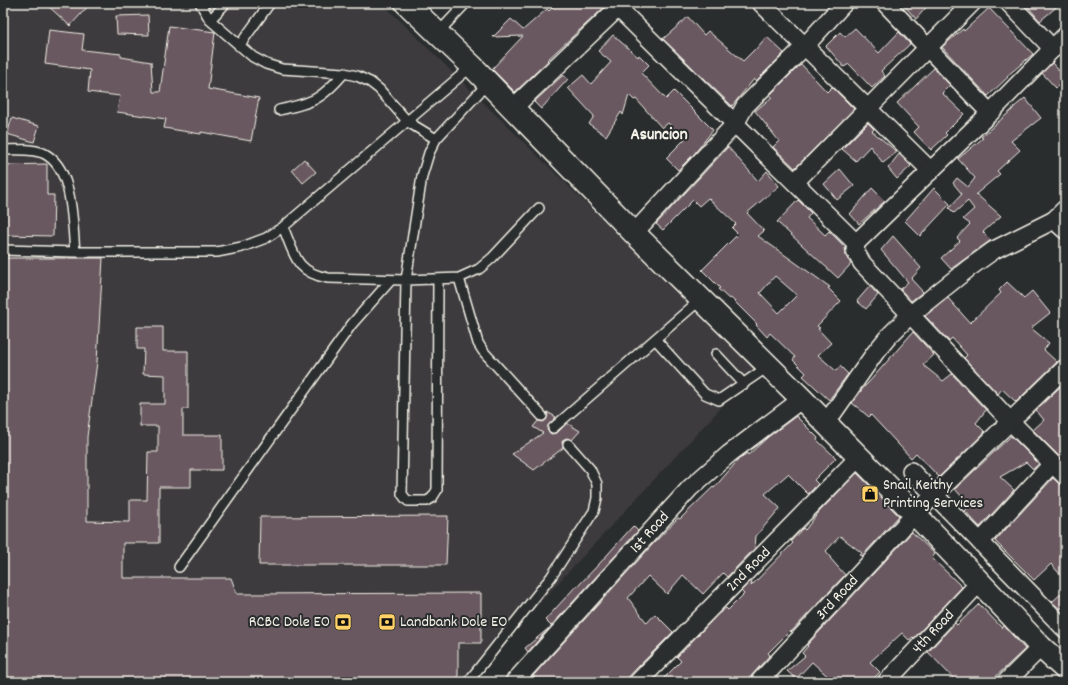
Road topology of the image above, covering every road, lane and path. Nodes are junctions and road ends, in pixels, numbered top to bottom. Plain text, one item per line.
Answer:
1 (200, 3) edge
2 (226, 3) edge
3 (270, 3) edge
4 (406, 3) edge
5 (466, 3) edge
6 (760, 3) edge
7 (844, 3) edge
8 (885, 3) edge
9 (972, 3) edge
10 (1009, 3) edge
11 (620, 6) edge
12 (210, 20) junction
13 (437, 34) junction
14 (1065, 36) edge
15 (239, 46) junction
16 (805, 46) junction
17 (929, 47) junction
18 (1053, 49) junction
19 (472, 66) junction
20 (344, 73) junction
21 (488, 83) junction
22 (513, 108) junction
23 (868, 108) junction
24 (279, 110) dead end
25 (990, 113) junction
26 (408, 122) junction
27 (735, 124) junction
28 (436, 139) junction
29 (3, 150) edge
30 (931, 171) junction
31 (795, 182) junction
32 (539, 208) dead end
33 (1061, 220) edge
34 (283, 227) junction
35 (634, 233) junction
36 (856, 243) junction
37 (3, 250) edge
38 (75, 252) junction
39 (459, 278) junction
40 (438, 279) junction
41 (391, 280) junction
42 (406, 280) junction
43 (701, 299) junction
44 (910, 315) junction
45 (655, 339) junction
46 (716, 354) dead end
47 (769, 366) junction
48 (1064, 368) edge
49 (744, 384) junction
50 (802, 399) junction
51 (542, 416) dead end
52 (1011, 422) junction
53 (826, 423) junction
54 (553, 428) dead end
55 (568, 444) dead end
56 (859, 457) junction
57 (1052, 464) junction
58 (911, 471) dead end
59 (1065, 476) edge
60 (934, 496) junction
61 (915, 514) junction
62 (980, 542) junction
63 (179, 567) dead end
64 (980, 582) junction
65 (1065, 629) edge
66 (1041, 647) junction
67 (1065, 669) edge
68 (468, 682) edge
69 (514, 682) edge
70 (638, 682) edge
71 (758, 682) edge
72 (886, 682) edge
73 (1006, 682) edge

1 - 12 lane
2 - 12 lane
3 - 15 lane
4 - 13 main road
5 - 13 lane
6 - 16 street
7 - 16 street
8 - 17 street
9 - 17 street
10 - 18 street
11 - 22 street
11 - 27 street
12 - 15 lane
13 - 19 main road
14 - 18 street
15 - 20 lane
16 - 23 street
16 - 27 street
17 - 23 street
17 - 25 street
18 - 25 street
19 - 21 main road
19 - 26 lane
20 - 24 lane
20 - 26 lane
21 - 22 main road
21 - 28 lane
22 - 35 main road
23 - 30 street
23 - 31 street
25 - 30 street
26 - 28 lane
26 - 34 lane
27 - 31 street
27 - 35 street
28 - 42 lane
29 - 38 lane
30 - 36 street
31 - 36 street
32 - 39 lane
33 - 44 street
34 - 38 lane
34 - 41 lane
35 - 43 main road
36 - 44 street
37 - 38 lane
39 - 40 lane
39 - 51 lane
40 - 42 lane
40 - 42 lane
41 - 42 lane
41 - 63 lane
43 - 45 lane
43 - 47 main road
44 - 52 street
44 - 53 street
45 - 49 lane
45 - 54 lane
46 - 49 lane
47 - 49 lane
47 - 50 main road
48 - 52 street, 3rd Road
50 - 53 main road
50 - 69 street, 1st Road
52 - 57 street
52 - 60 street, 3rd Road
53 - 56 main road
55 - 68 lane
56 - 61 main road
56 - 70 street, 2nd Road
57 - 59 street
57 - 62 street
58 - 60 street
60 - 61 street, 3rd Road
60 - 62 street
61 - 64 main road
61 - 71 street, 3rd Road
62 - 65 street
64 - 66 main road
64 - 72 street, 4th Road
66 - 67 main road
66 - 73 street

